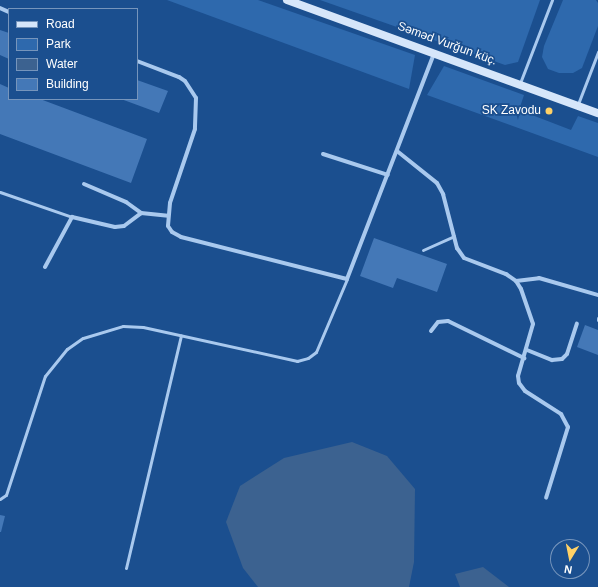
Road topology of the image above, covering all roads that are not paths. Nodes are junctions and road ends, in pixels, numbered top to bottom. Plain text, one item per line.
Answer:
1 (287, 0) edge
2 (552, 0) edge
3 (434, 52) junction
4 (598, 52) edge
5 (138, 61) edge
6 (520, 83) junction
7 (577, 106) junction
8 (598, 113) edge
9 (397, 151) junction
10 (323, 154) dead end
11 (388, 175) junction
12 (84, 184) dead end
13 (0, 192) edge
14 (141, 213) junction
15 (168, 216) junction
16 (72, 218) junction
17 (454, 236) junction
18 (423, 250) dead end
19 (45, 267) dead end
20 (347, 279) junction
21 (516, 281) junction
22 (598, 295) edge
23 (577, 324) dead end
24 (431, 331) dead end
25 (181, 335) junction
26 (527, 350) junction
27 (524, 358) junction
28 (546, 498) dead end
29 (0, 499) edge
30 (126, 568) dead end

1 - 3 main road, Səməd Vurğun küç.
2 - 6 lane
3 - 6 main road, Səməd Vurğun küç.
3 - 9 street
4 - 7 lane
5 - 15 street
6 - 7 main road, Səməd Vurğun küç.
7 - 8 main road, Səməd Vurğun küç.
9 - 11 street
9 - 17 street
10 - 11 street
11 - 20 street
12 - 14 street
13 - 16 lane
14 - 15 street
14 - 16 street
15 - 20 street
16 - 19 street
17 - 18 lane
17 - 21 street
20 - 25 lane
21 - 22 street
21 - 26 street
23 - 26 street
24 - 27 street
25 - 29 lane
25 - 30 lane
26 - 27 street
27 - 28 street

